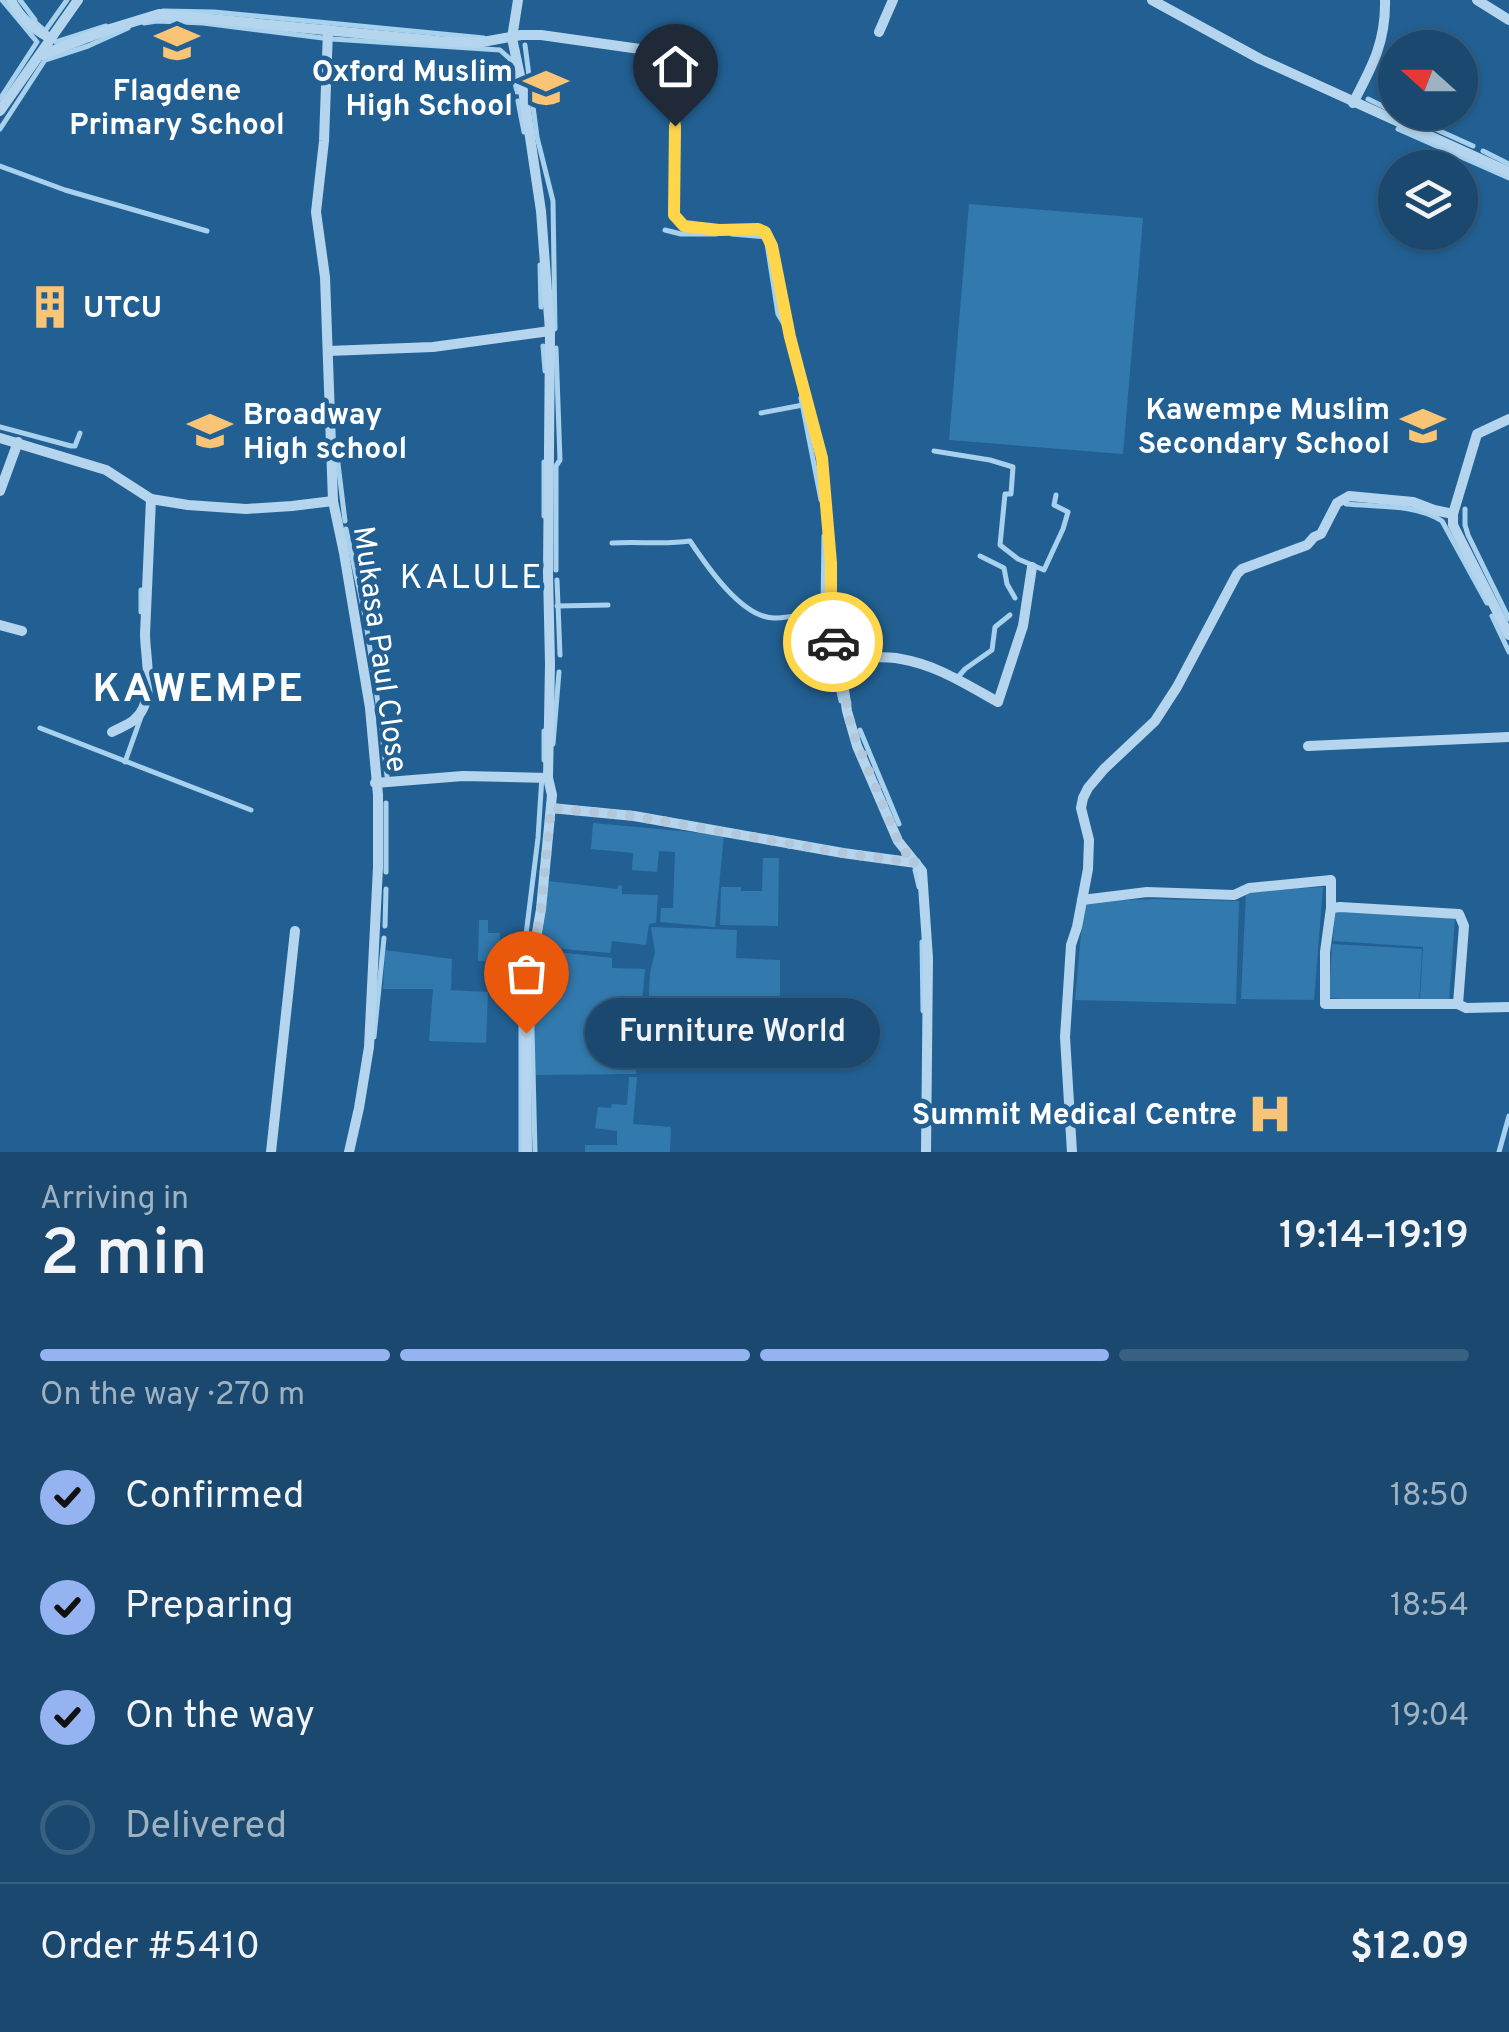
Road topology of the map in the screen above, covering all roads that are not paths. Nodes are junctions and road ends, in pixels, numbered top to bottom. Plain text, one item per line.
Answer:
1 (10, 0) edge
2 (78, 0) edge
3 (518, 0) edge
4 (893, 0) edge
5 (1152, 0) edge
6 (1386, 0) edge
7 (1477, 0) edge
8 (1509, 20) edge
9 (328, 30) junction
10 (878, 32) dead end
11 (50, 38) junction
12 (512, 38) junction
13 (41, 55) junction
14 (1353, 103) junction
15 (0, 111) edge
16 (1509, 172) edge
17 (550, 331) junction
18 (328, 351) junction
19 (1509, 419) edge
20 (0, 438) edge
21 (18, 442) junction
22 (0, 491) edge
23 (151, 499) junction
24 (332, 501) junction
25 (1453, 514) junction
26 (1032, 568) dead end
27 (0, 625) edge
28 (1508, 627) edge
29 (22, 631) dead end
30 (836, 656) junction
31 (112, 732) dead end
32 (1509, 736) edge
33 (1308, 746) dead end
34 (548, 778) junction
35 (375, 783) junction
36 (551, 808) junction
37 (917, 863) junction
38 (1082, 900) junction
39 (1331, 908) junction
40 (295, 931) dead end
41 (1458, 1004) junction
42 (1509, 1007) edge
43 (271, 1152) edge
44 (349, 1152) edge
45 (527, 1152) edge
46 (926, 1152) edge
47 (1072, 1152) edge

1 - 11 street
2 - 11 street
3 - 12 street
4 - 10 street
5 - 14 street
6 - 14 street
7 - 8 street
9 - 12 street
9 - 13 street
9 - 18 street, Mukasa Paul Close
11 - 13 street
12 - 17 street
12 - 30 street
13 - 15 street
14 - 16 street
17 - 18 street
17 - 34 street
18 - 24 street, Mukasa Paul Close
19 - 25 street
20 - 21 street
21 - 22 street
21 - 23 street
23 - 24 street
23 - 31 street
24 - 35 street, Mukasa Paul Close
25 - 28 street
25 - 38 street
26 - 30 street
27 - 29 street
30 - 37 street
32 - 33 street
34 - 35 street
34 - 36 street
35 - 44 street, Mukasa Paul Close
36 - 37 street
36 - 45 street
37 - 46 street
38 - 39 street
38 - 47 street
39 - 41 street
39 - 41 street
40 - 43 street
41 - 42 street

